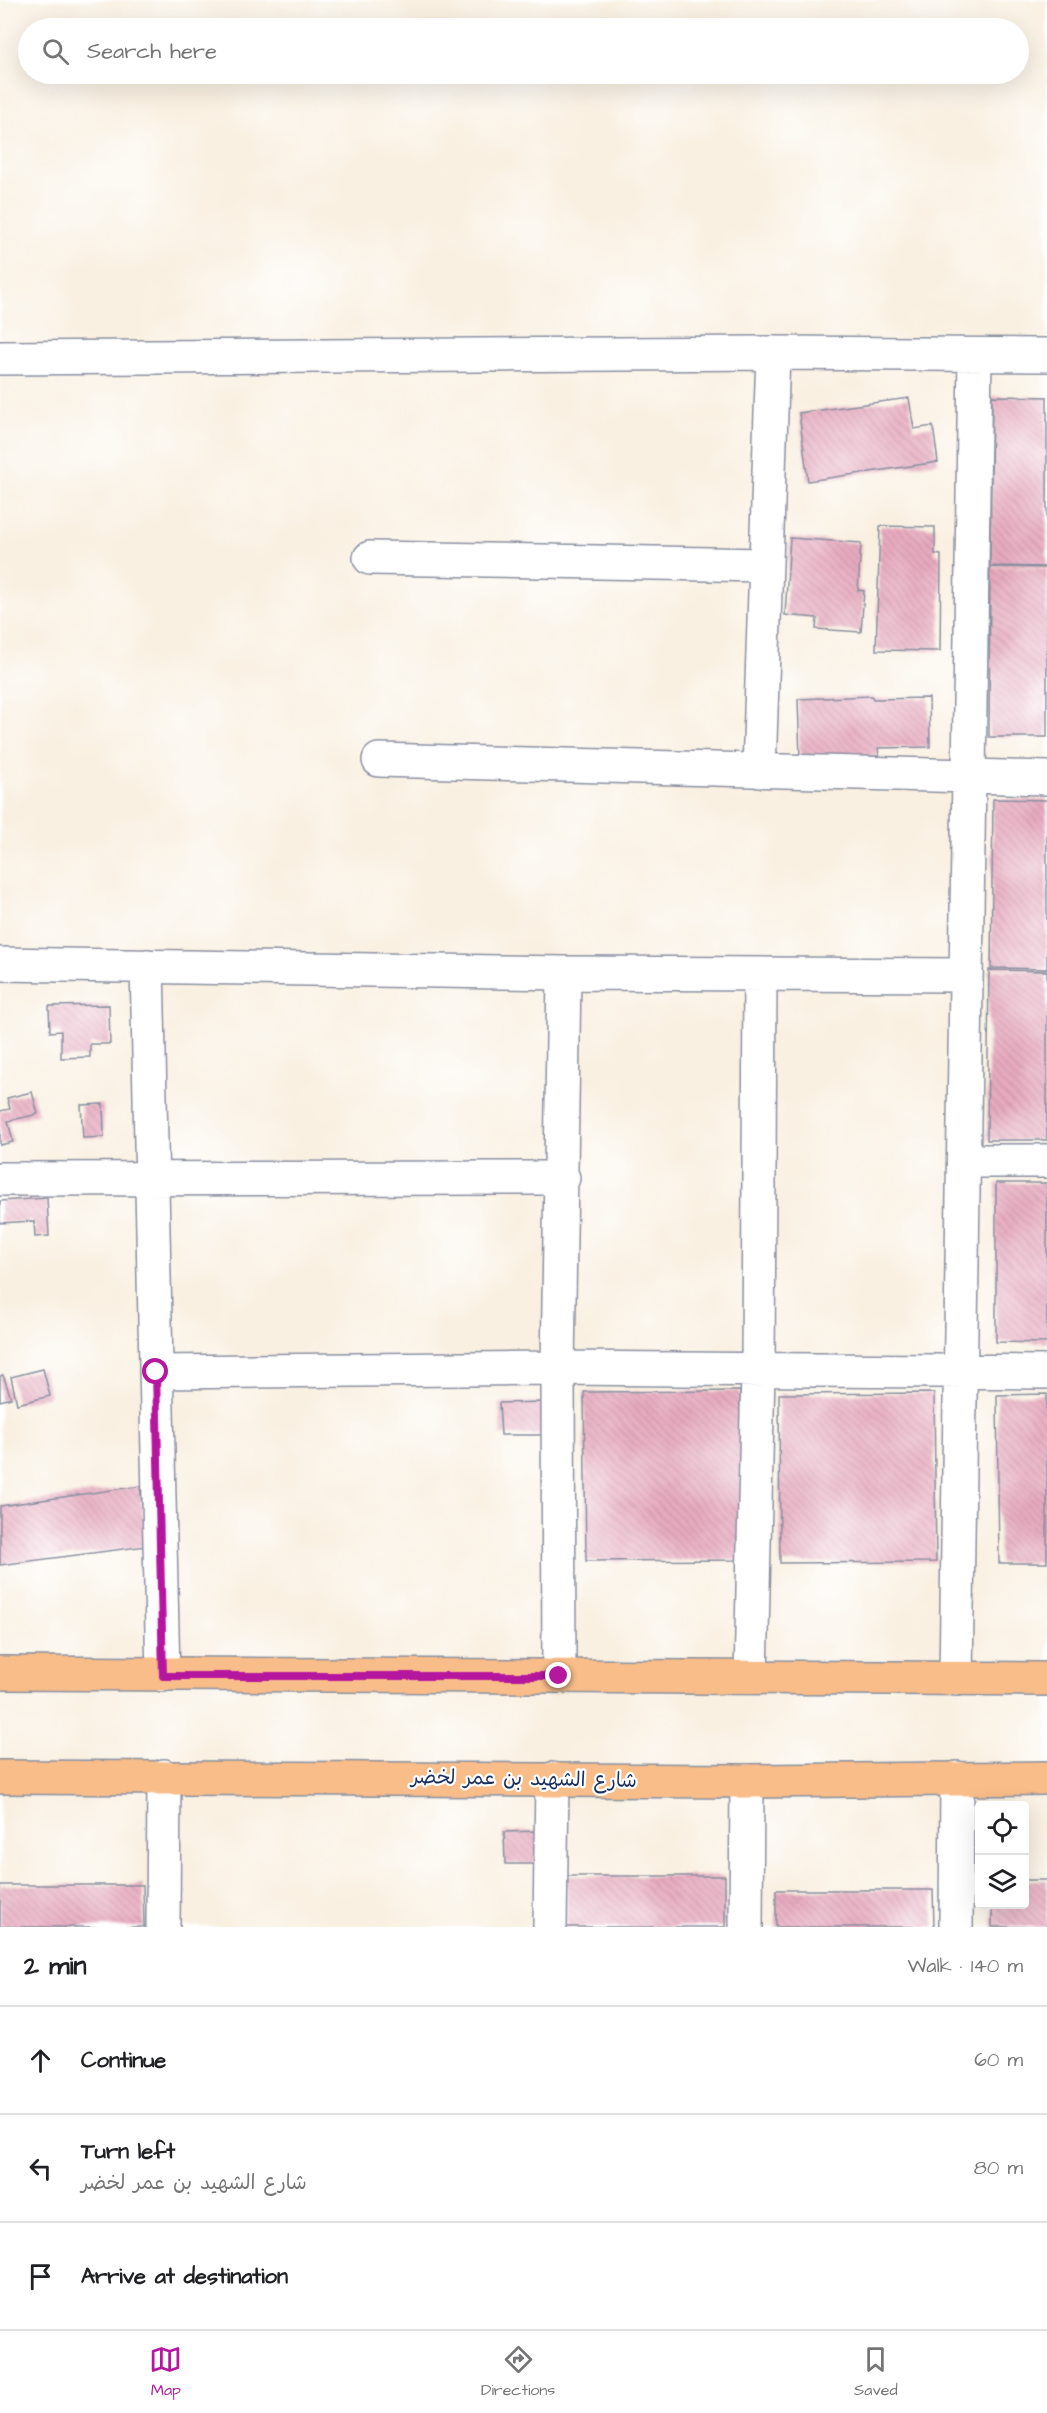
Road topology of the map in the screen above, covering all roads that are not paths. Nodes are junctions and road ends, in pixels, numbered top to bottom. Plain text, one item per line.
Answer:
1 (773, 353) junction
2 (1047, 355) edge
3 (975, 356) junction
4 (0, 358) edge
5 (370, 558) dead end
6 (766, 565) junction
7 (378, 760) dead end
8 (759, 771) junction
9 (968, 776) junction
10 (1047, 778) edge
11 (0, 963) edge
12 (147, 966) junction
13 (564, 973) junction
14 (760, 974) junction
15 (965, 975) junction
16 (964, 1161) junction
17 (1047, 1161) edge
18 (152, 1178) junction
19 (563, 1178) junction
20 (0, 1179) edge
21 (558, 1368) junction
22 (758, 1371) junction
23 (962, 1371) junction
24 (156, 1372) junction
25 (1047, 1372) edge
26 (0, 1673) edge
27 (163, 1676) junction
28 (559, 1676) junction
29 (751, 1677) junction
30 (956, 1679) junction
31 (1047, 1679) edge
32 (164, 1776) junction
33 (0, 1777) edge
34 (957, 1778) junction
35 (1047, 1778) edge
36 (552, 1779) junction
37 (747, 1781) junction
38 (163, 1927) edge
39 (550, 1927) edge
40 (746, 1927) edge
41 (956, 1927) edge

1 - 3 street
1 - 4 street
1 - 6 street
2 - 3 street
3 - 9 street
5 - 6 street
6 - 8 street
7 - 8 street
8 - 9 street
9 - 10 street
9 - 15 street
11 - 12 street
12 - 13 street
12 - 18 street
13 - 14 street
13 - 19 street
14 - 15 street
14 - 22 street
15 - 16 street
16 - 17 street
16 - 23 street
18 - 19 street
18 - 20 street
18 - 24 street
19 - 21 street
21 - 22 street
21 - 24 street
21 - 28 street
22 - 23 street
22 - 29 street
23 - 25 street
23 - 30 street
24 - 27 street
26 - 27 main road
27 - 28 main road
28 - 29 main road
29 - 30 main road
30 - 31 main road
32 - 33 main road, شارع الشهيد بن عمر لخضر
32 - 36 main road, شارع الشهيد بن عمر لخضر
32 - 38 street
34 - 35 main road, شارع الشهيد بن عمر لخضر
34 - 37 main road, شارع الشهيد بن عمر لخضر
34 - 41 street
36 - 37 main road, شارع الشهيد بن عمر لخضر
36 - 39 street
37 - 40 street

